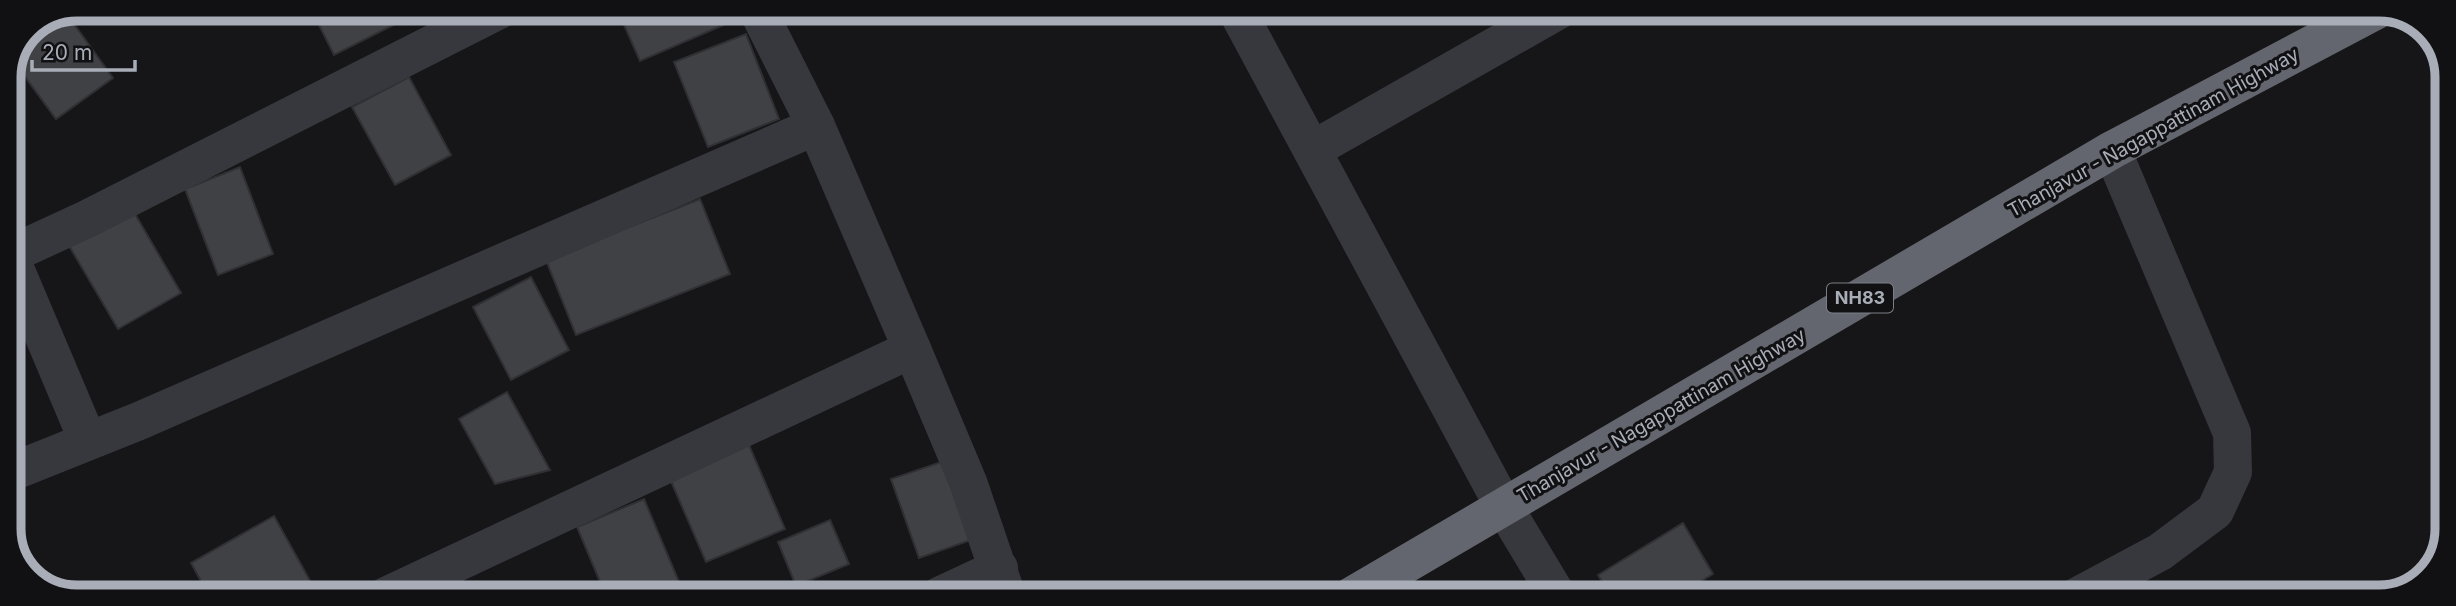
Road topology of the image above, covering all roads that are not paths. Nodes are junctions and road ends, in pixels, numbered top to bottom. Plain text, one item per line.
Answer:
1 (477, 21) edge
2 (763, 21) edge
3 (1242, 21) edge
4 (1540, 21) edge
5 (2356, 21) edge
6 (816, 126) junction
7 (1312, 150) junction
8 (2112, 150) junction
9 (21, 249) edge
10 (21, 283) edge
11 (912, 349) junction
12 (88, 442) junction
13 (21, 469) edge
14 (1504, 507) junction
15 (1003, 582) edge
16 (409, 585) edge
17 (1371, 585) edge
18 (1551, 585) edge
19 (2098, 585) edge

1 - 9 street
2 - 6 street
3 - 7 street
4 - 7 street
5 - 8 highway, Thanjavur - Nagappattinam Highway / NH83
6 - 11 street
6 - 12 street
7 - 14 street
8 - 14 highway, Thanjavur - Nagappattinam Highway / NH83
8 - 19 street
10 - 12 street
11 - 15 street
11 - 16 street
12 - 13 street
14 - 17 highway, Thanjavur - Nagappattinam Highway / NH83
14 - 18 street

